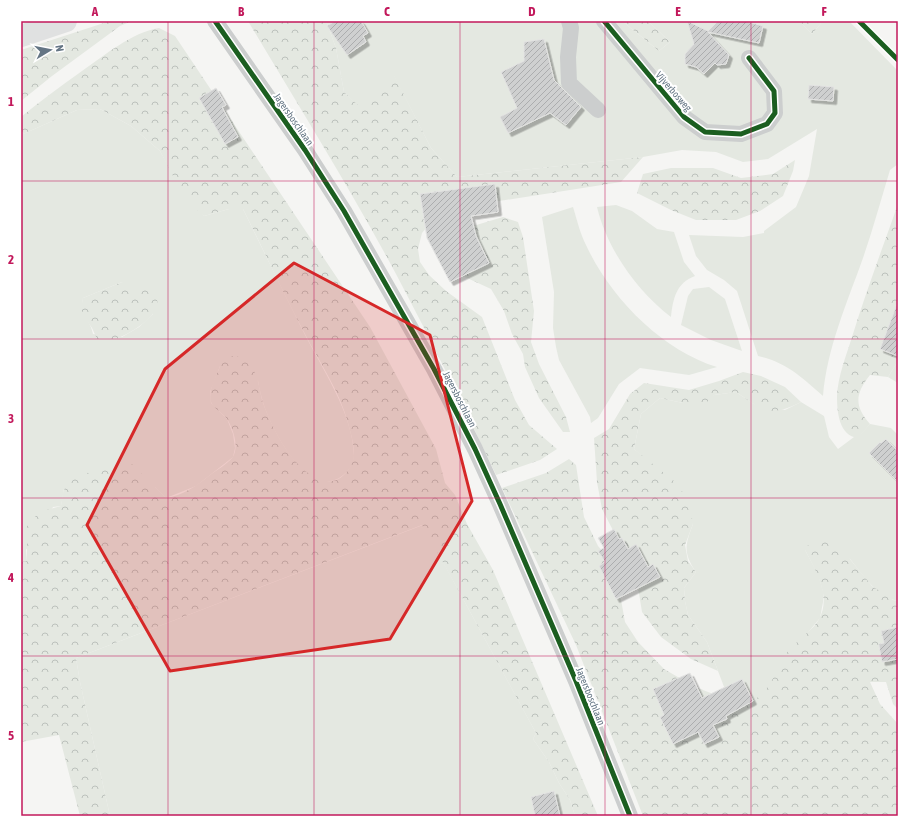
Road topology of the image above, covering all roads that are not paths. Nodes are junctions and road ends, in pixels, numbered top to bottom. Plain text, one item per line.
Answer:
1 (66, 21) edge
2 (215, 21) edge
3 (569, 21) edge
4 (604, 21) edge
5 (21, 36) edge
6 (749, 58) dead end
7 (598, 110) dead end
8 (630, 816) edge

1 - 5 main road
2 - 8 street, Jagersboschlaan
3 - 7 street
4 - 6 street, Vijverbosweg

